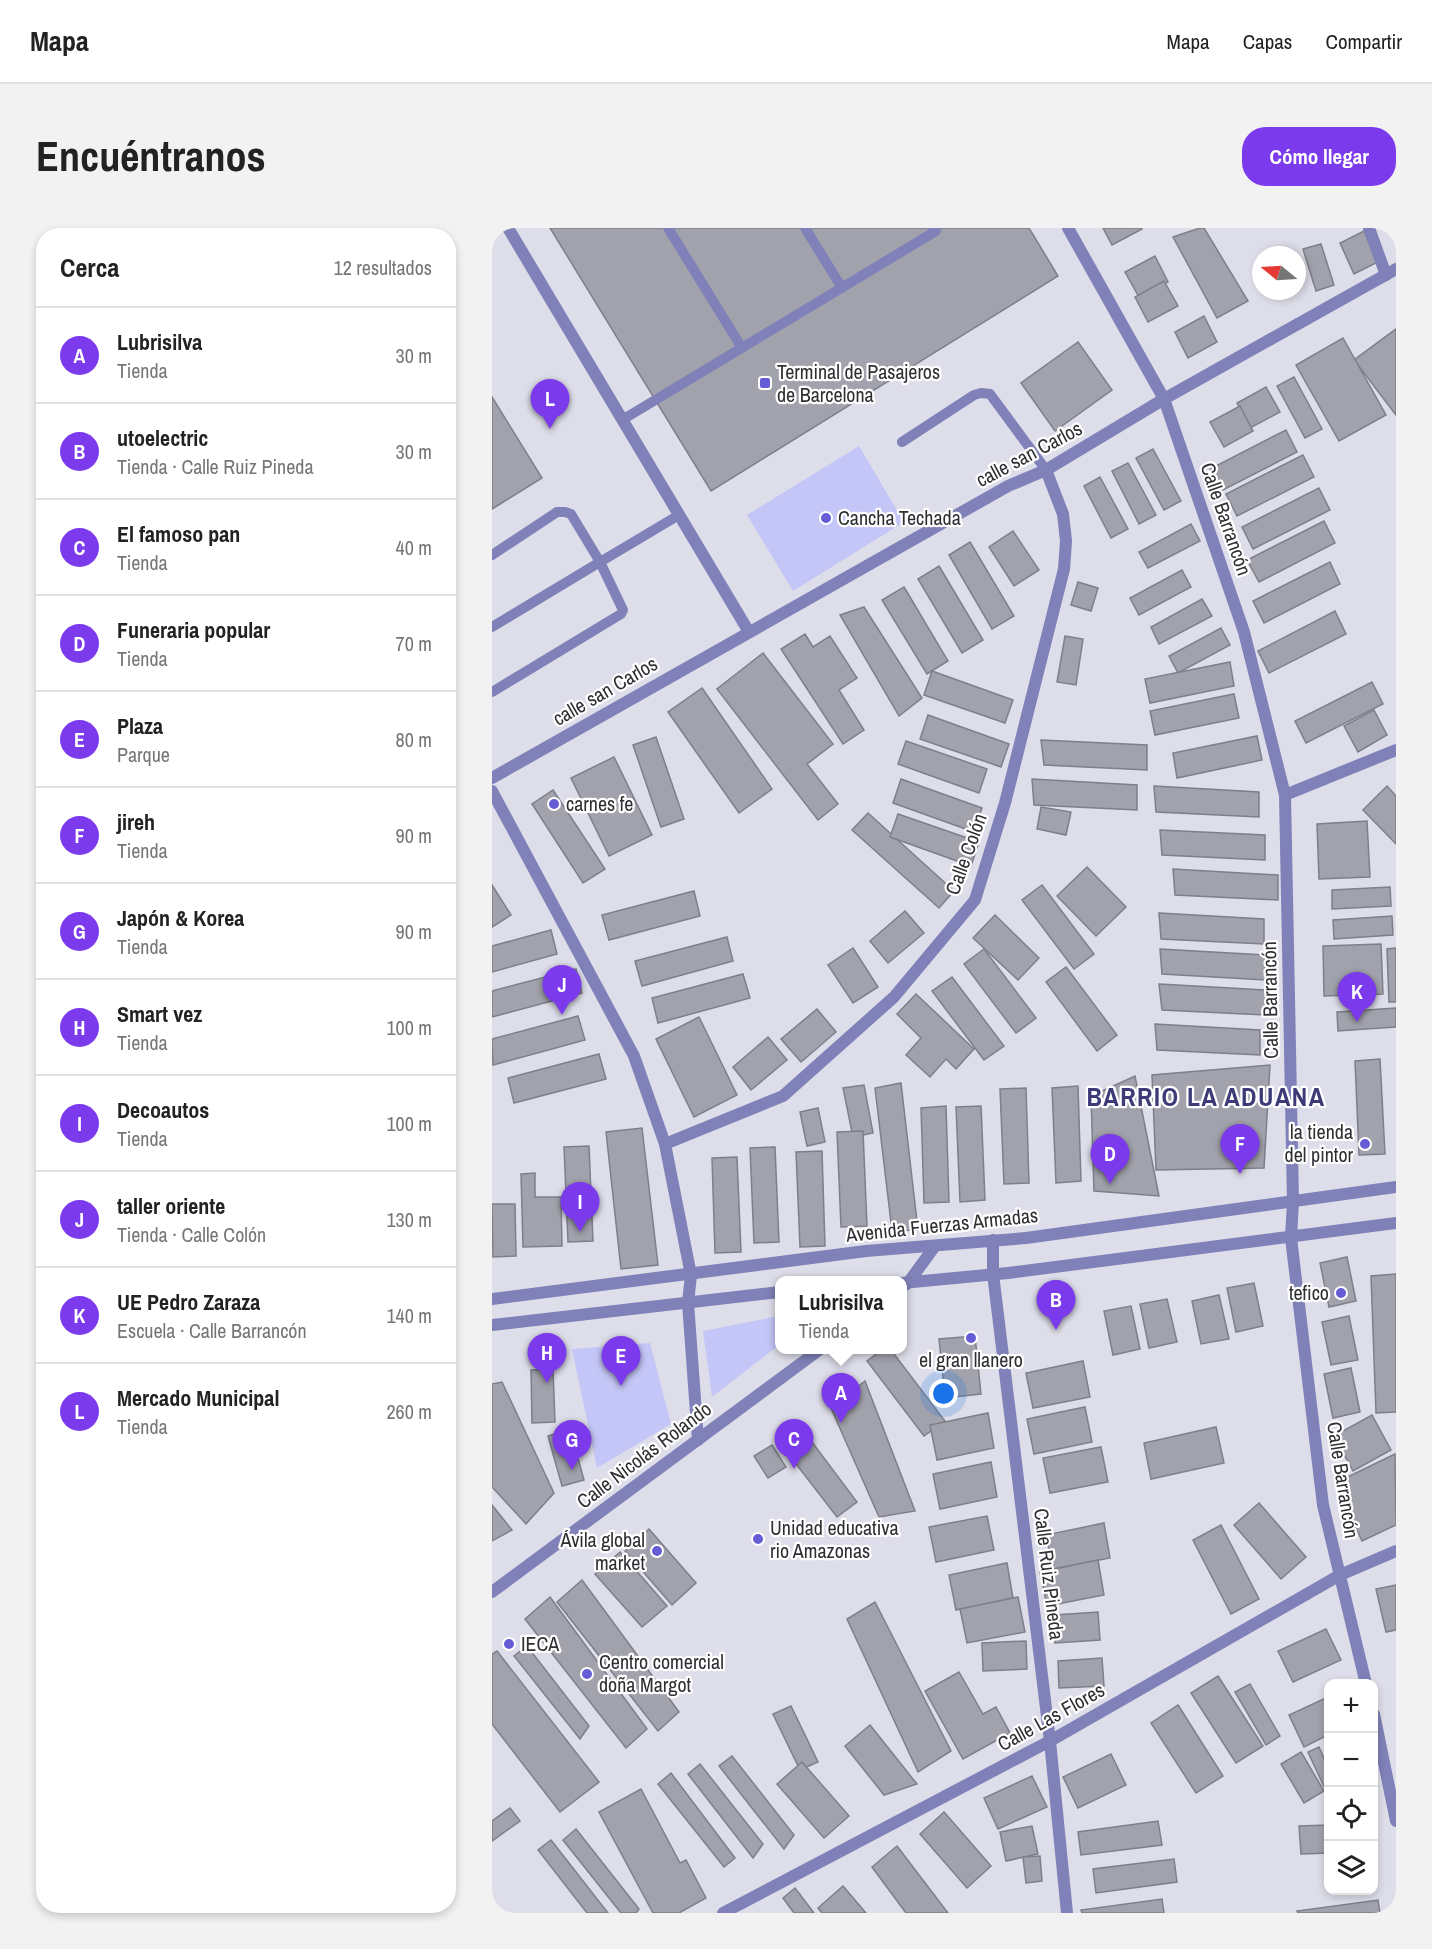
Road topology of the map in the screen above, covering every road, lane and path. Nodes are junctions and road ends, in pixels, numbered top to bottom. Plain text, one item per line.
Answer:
1 (508, 228) edge
2 (668, 228) edge
3 (805, 228) edge
4 (934, 228) edge
5 (1068, 228) edge
6 (1369, 228) edge
7 (1391, 272) edge
8 (842, 288) junction
9 (742, 348) junction
10 (1164, 399) junction
11 (622, 420) junction
12 (902, 442) dead end
13 (1046, 470) junction
14 (679, 515) junction
15 (492, 555) edge
16 (600, 562) junction
17 (492, 627) edge
18 (749, 632) junction
19 (492, 692) edge
20 (1396, 750) edge
21 (492, 778) edge
22 (492, 791) edge
23 (1285, 795) junction
24 (665, 1144) junction
25 (1396, 1187) edge
26 (1293, 1202) junction
27 (1396, 1224) edge
28 (1291, 1238) junction
29 (993, 1240) junction
30 (935, 1246) junction
31 (993, 1274) junction
32 (691, 1275) junction
33 (907, 1280) edge
34 (907, 1284) edge
35 (775, 1293) edge
36 (492, 1299) edge
37 (688, 1303) junction
38 (492, 1325) edge
39 (814, 1354) edge
40 (698, 1440) junction
41 (1396, 1551) edge
42 (1340, 1575) junction
43 (492, 1592) edge
44 (1365, 1679) edge
45 (1378, 1733) edge
46 (1050, 1741) junction
47 (1396, 1821) edge
48 (723, 1913) edge
49 (1067, 1913) edge

1 - 11 street
2 - 9 lane
3 - 8 lane
4 - 8 lane
5 - 10 street, Calle Barrancón
6 - 7 street
7 - 10 street, calle san Carlos
8 - 9 lane
9 - 11 lane
10 - 13 street, calle san Carlos
10 - 23 street, Calle Barrancón
11 - 14 street
12 - 13 lane
13 - 18 street, calle san Carlos
13 - 24 street, Calle Colón
14 - 16 lane
14 - 18 street
15 - 16 lane
16 - 17 lane
16 - 19 lane
18 - 21 street, calle san Carlos
20 - 23 street
22 - 24 street
23 - 26 street, Calle Barrancón
24 - 32 street
25 - 26 street, Avenida Fuerzas Armadas
26 - 28 street, Calle Barrancón
26 - 29 street, Avenida Fuerzas Armadas
27 - 28 street
28 - 31 street
28 - 42 street, Calle Barrancón
29 - 30 street, Avenida Fuerzas Armadas
29 - 31 street, Calle Ruiz Pineda
30 - 32 street, Avenida Fuerzas Armadas
30 - 33 street
31 - 34 street
31 - 46 street, Calle Ruiz Pineda
32 - 36 street, Avenida Fuerzas Armadas
32 - 37 street
35 - 37 street
37 - 38 street
37 - 40 street
39 - 40 street, Calle Nicolás Rolando
40 - 43 street, Calle Nicolás Rolando
41 - 42 street, Calle Las Flores
42 - 44 street, Calle Barrancón
42 - 46 street, Calle Las Flores
45 - 47 street
46 - 48 street, Calle Las Flores
46 - 49 street, Calle Ruiz Pineda

